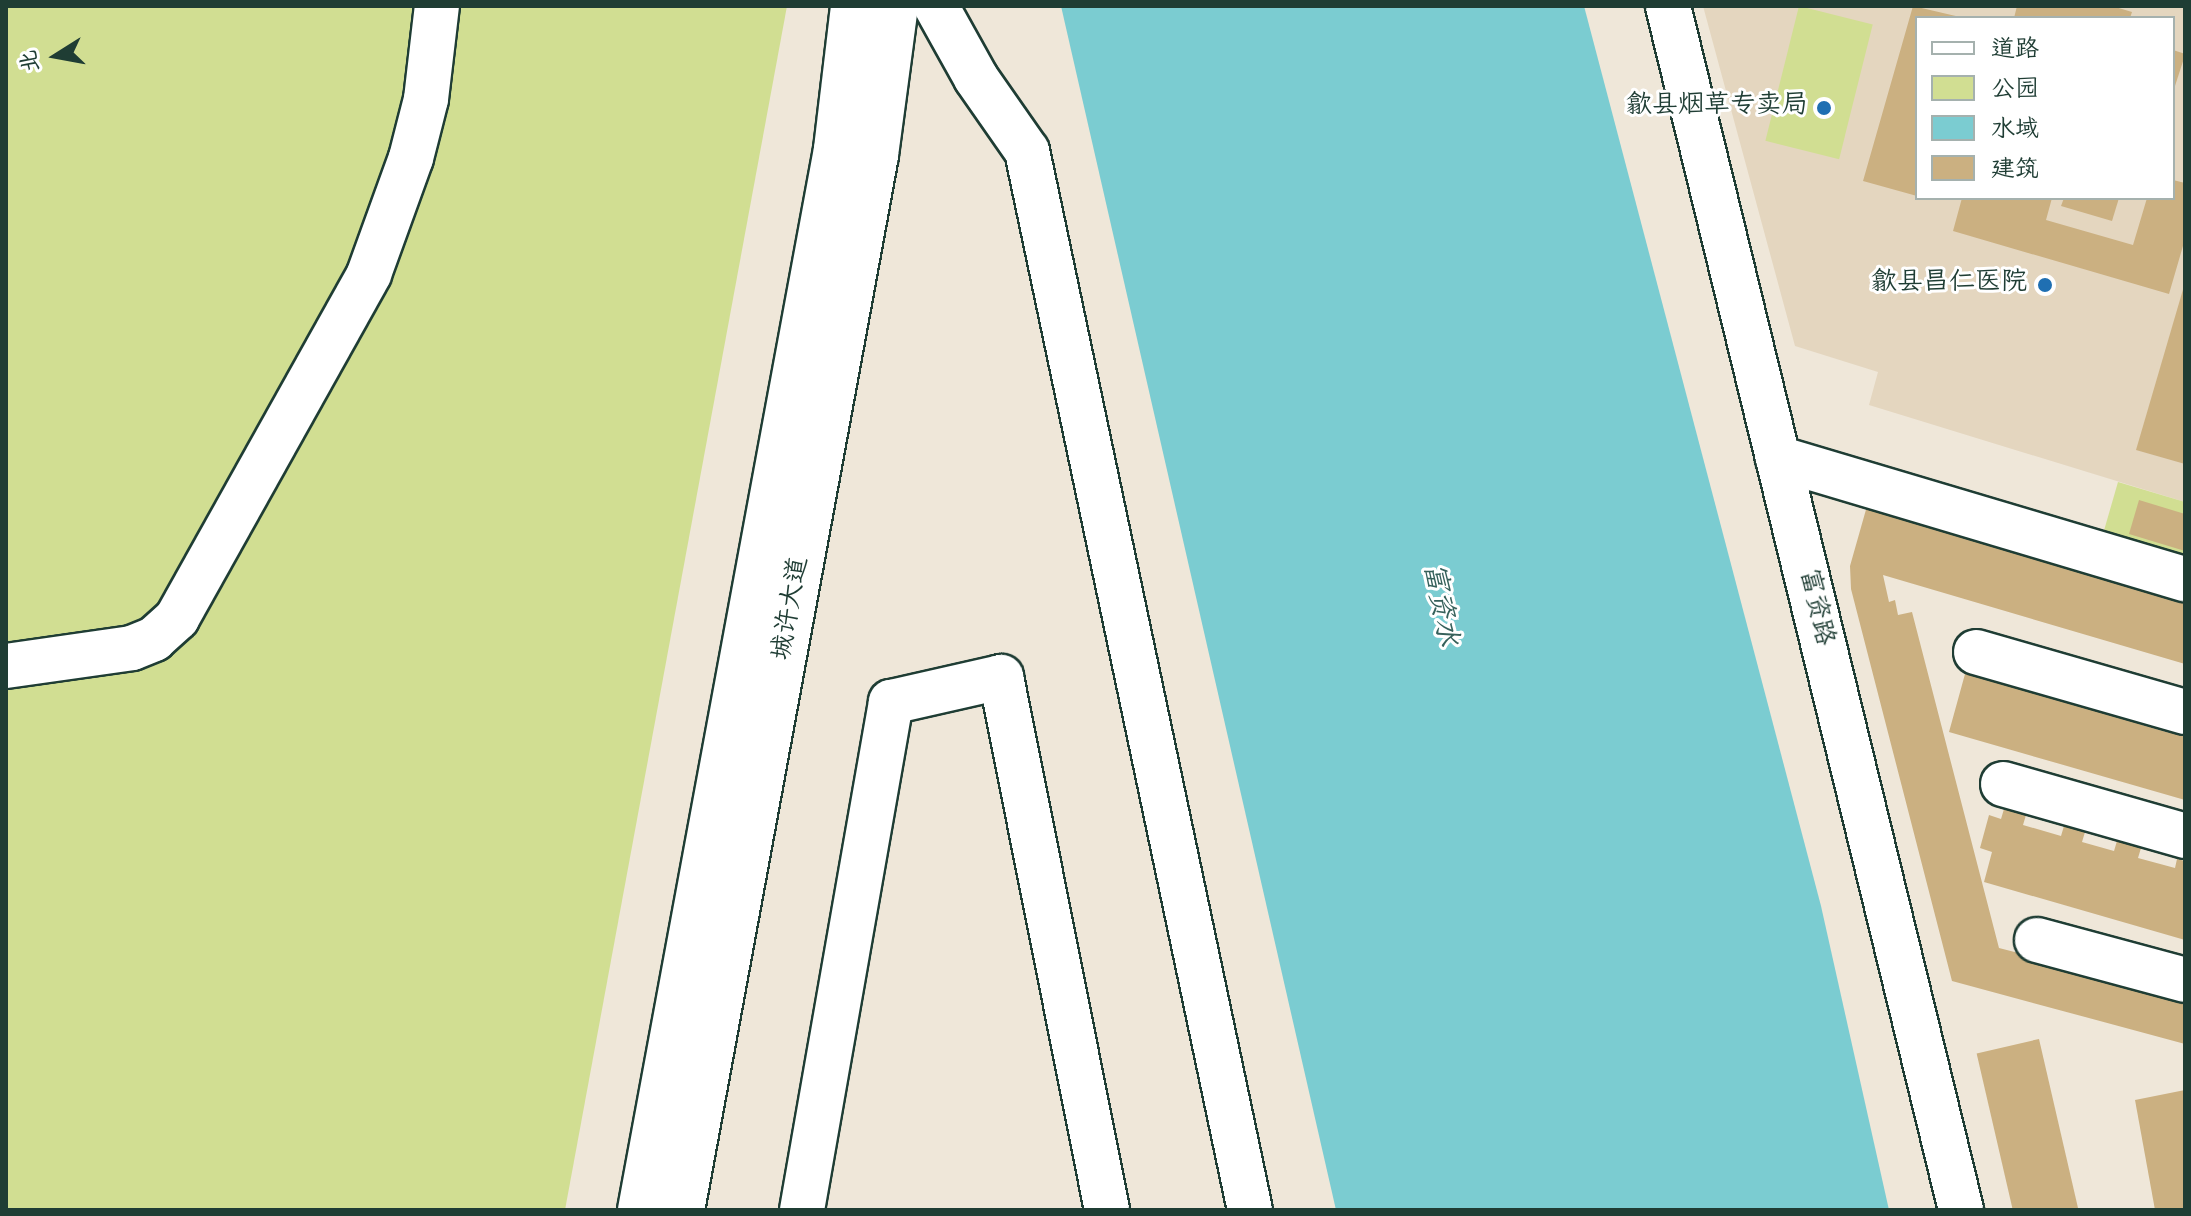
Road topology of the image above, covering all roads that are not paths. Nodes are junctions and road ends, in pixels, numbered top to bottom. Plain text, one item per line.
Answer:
1 (437, 6) edge
2 (853, 6) edge
3 (896, 6) edge
4 (936, 6) edge
5 (1668, 6) edge
6 (1778, 458) junction
7 (2185, 579) edge
8 (1976, 652) dead end
9 (6, 666) edge
10 (2185, 712) edge
11 (2003, 784) dead end
12 (2185, 836) edge
13 (2037, 940) dead end
14 (2185, 980) edge
15 (640, 1210) edge
16 (682, 1210) edge
17 (802, 1210) edge
18 (1107, 1210) edge
19 (1250, 1210) edge
20 (1961, 1210) edge

1 - 9 street
2 - 15 street, 城许大道
3 - 16 street, 城许大道
4 - 19 street
5 - 6 street, 富资路
6 - 7 street
6 - 20 street, 富资路
8 - 10 street
11 - 12 street
13 - 14 street
17 - 18 street

